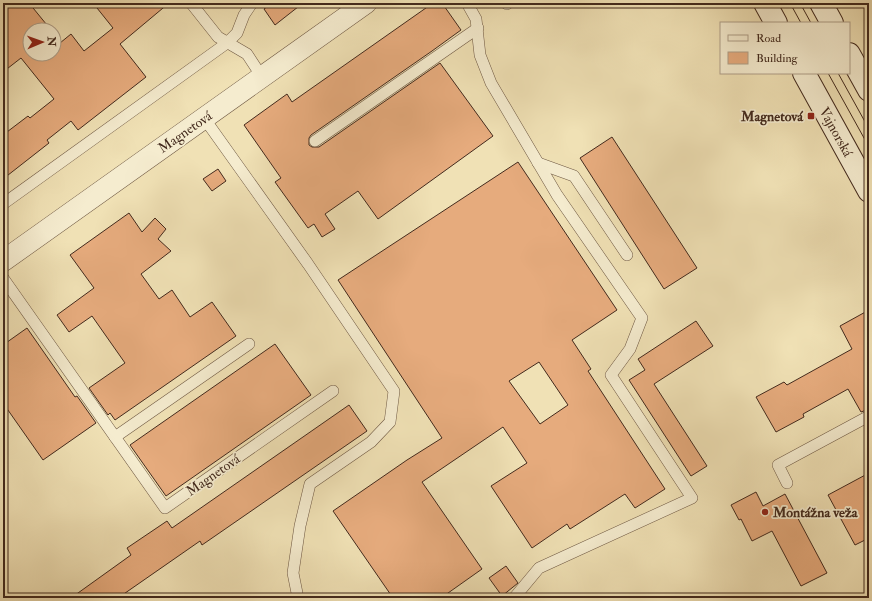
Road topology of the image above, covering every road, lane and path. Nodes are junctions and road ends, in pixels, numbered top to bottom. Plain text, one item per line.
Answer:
1 (190, 3) edge
2 (252, 3) edge
3 (366, 3) edge
4 (467, 3) edge
5 (765, 3) edge
6 (821, 3) edge
7 (775, 22) edge
8 (831, 22) edge
9 (478, 28) junction
10 (227, 43) junction
11 (850, 56) edge
12 (805, 74) edge
13 (262, 77) junction
14 (869, 90) edge
15 (204, 118) junction
16 (315, 141) dead end
17 (538, 163) junction
18 (869, 191) edge
19 (3, 204) edge
20 (627, 254) dead end
21 (3, 261) edge
22 (3, 278) edge
23 (249, 344) dead end
24 (332, 391) dead end
25 (869, 416) edge
26 (115, 437) junction
27 (787, 483) dead end
28 (298, 598) edge
29 (514, 598) edge

1 - 10 lane
2 - 10 lane
3 - 13 street, Magnetová
4 - 9 lane
5 - 7 main road
6 - 8 main road
9 - 16 lane
9 - 17 lane
10 - 13 lane
10 - 19 lane
11 - 14 main road
12 - 18 main road, Vajnorská
13 - 15 street, Magnetová
15 - 21 street, Magnetová
15 - 28 lane
17 - 20 lane
17 - 29 lane
22 - 26 lane, Magnetová
23 - 26 lane
24 - 26 lane, Magnetová
25 - 27 lane

